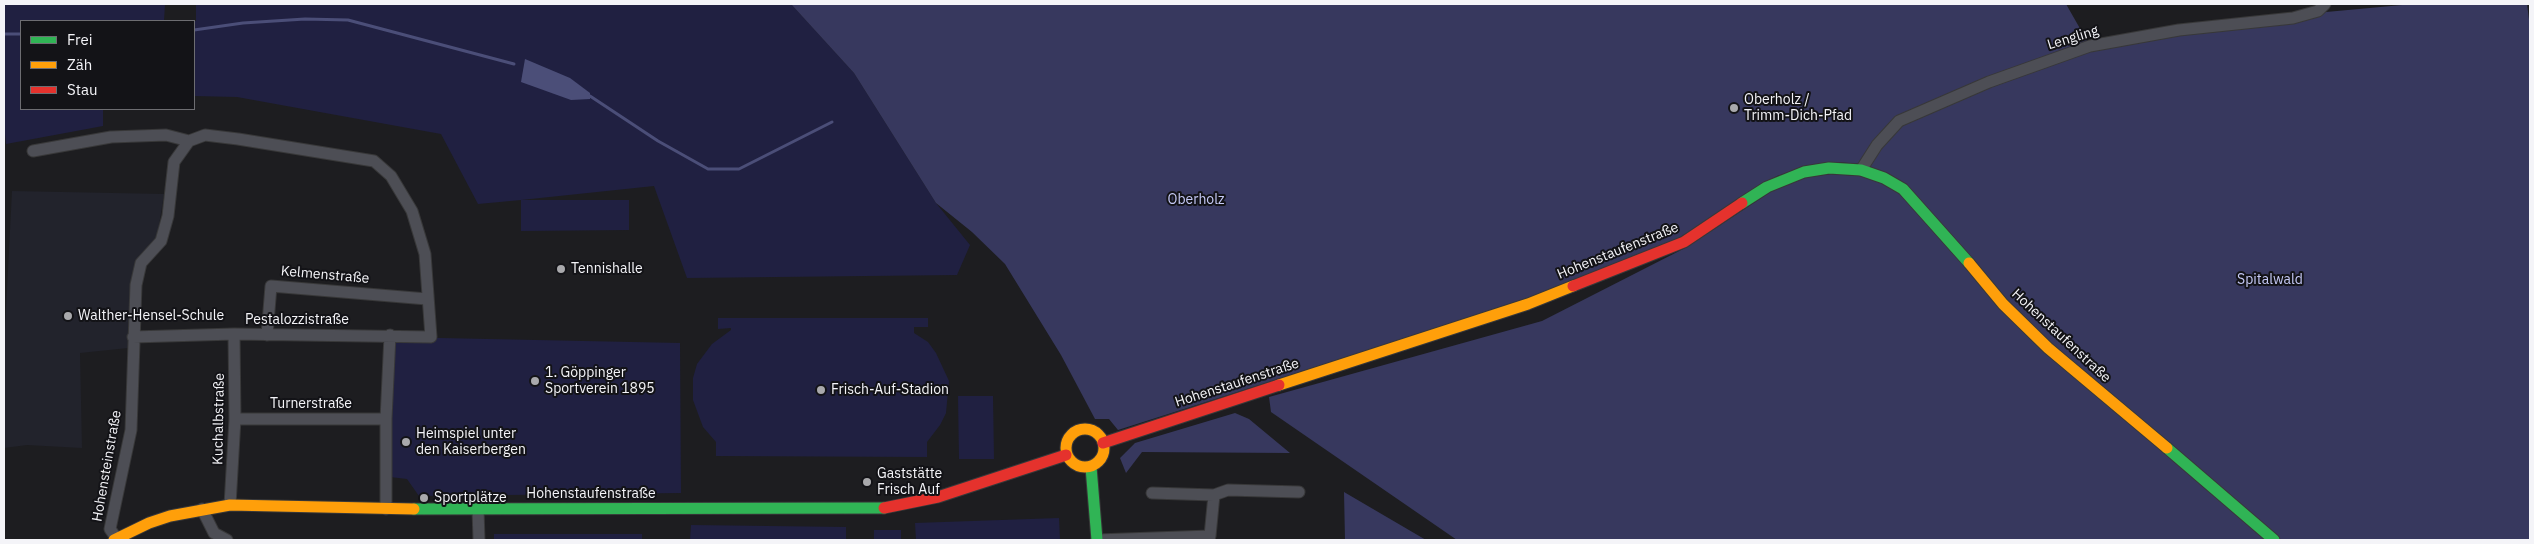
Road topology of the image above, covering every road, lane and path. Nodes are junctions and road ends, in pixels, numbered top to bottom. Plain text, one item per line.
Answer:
1 (2324, 4) edge
2 (189, 141) junction
3 (33, 151) dead end
4 (1861, 170) junction
5 (426, 299) junction
6 (234, 334) junction
7 (267, 335) junction
8 (390, 335) junction
9 (133, 337) junction
10 (235, 419) junction
11 (386, 419) junction
12 (1103, 443) junction
13 (1066, 455) junction
14 (1090, 467) junction
15 (1299, 492) dead end
16 (1152, 493) dead end
17 (1214, 495) junction
18 (230, 505) junction
19 (202, 509) junction
20 (386, 509) junction
21 (478, 509) junction
22 (1210, 538) edge
23 (116, 540) edge
24 (227, 540) edge
25 (479, 540) edge
26 (1097, 540) edge
27 (2274, 540) edge

1 - 4 street, Lengling
2 - 3 street
2 - 5 street
2 - 9 street, Hohensteinstraße
4 - 12 main road, Hohenstaufenstraße
4 - 27 main road, Hohenstaufenstraße
5 - 7 street, Kelmenstraße
5 - 8 street, Pestalozzistraße
6 - 7 street, Pestalozzistraße
6 - 9 street, Pestalozzistraße
6 - 10 street, Kuchalbstraße
7 - 8 street, Pestalozzistraße
8 - 11 street
9 - 23 street, Hohensteinstraße
10 - 11 street, Turnerstraße
10 - 18 street, Kuchalbstraße
11 - 20 street
12 - 13 main road
12 - 14 main road
13 - 14 main road
13 - 21 main road, Hohenstaufenstraße
14 - 26 main road
15 - 17 street
16 - 17 street
17 - 22 street
18 - 19 main road, Hohenstaufenstraße
18 - 20 main road, Hohenstaufenstraße
19 - 23 main road, Hohenstaufenstraße
19 - 24 street
20 - 21 main road, Hohenstaufenstraße
21 - 25 street
22 - 26 street

